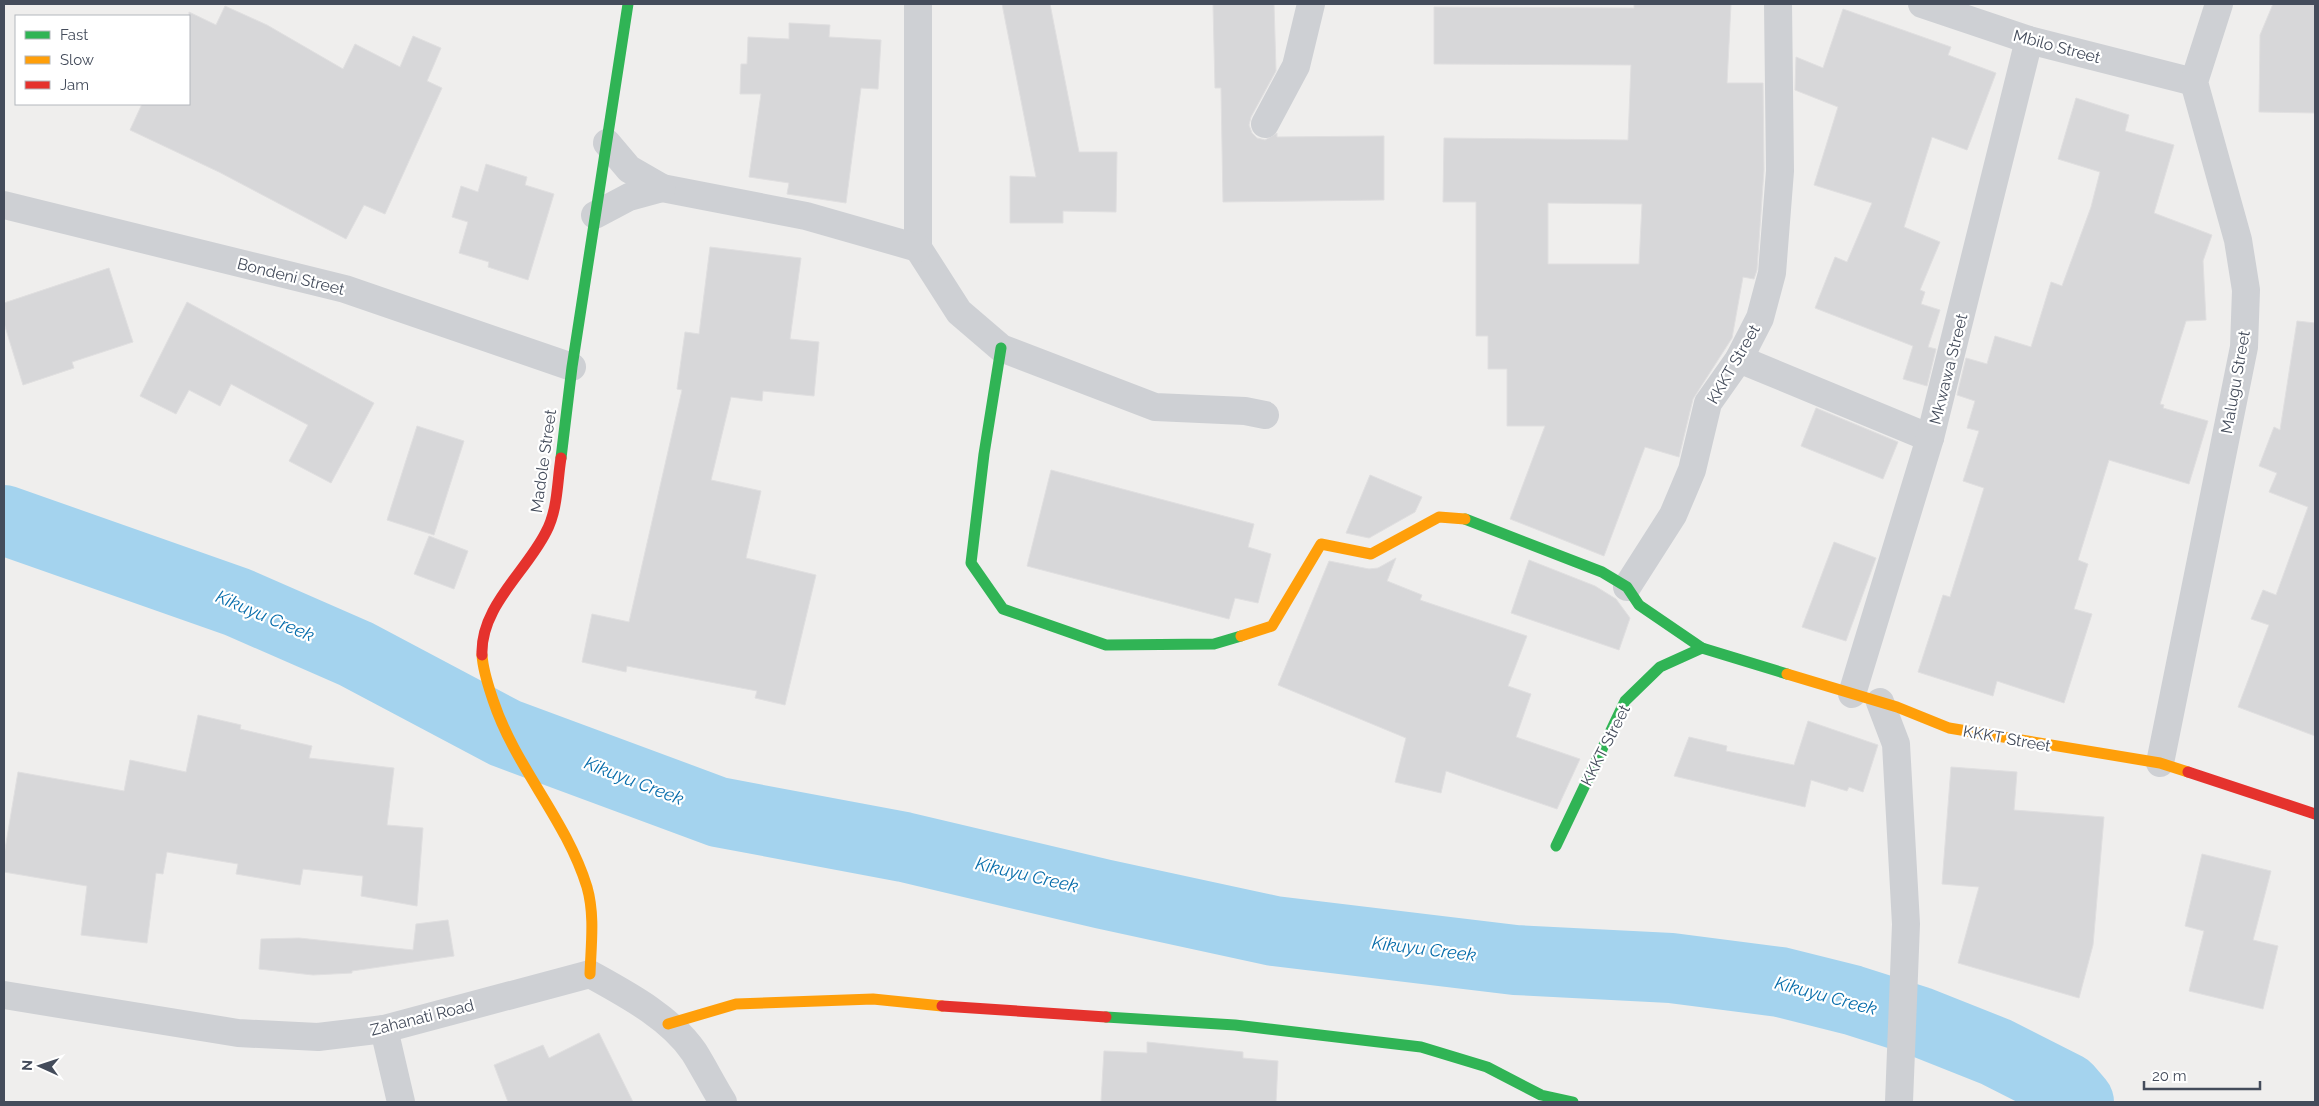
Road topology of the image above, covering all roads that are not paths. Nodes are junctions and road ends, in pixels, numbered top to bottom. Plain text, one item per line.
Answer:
1 (628, 4) edge
2 (918, 4) edge
3 (1311, 4) edge
4 (1778, 4) edge
5 (1922, 4) edge
6 (2219, 4) edge
7 (1953, 9) edge
8 (2029, 40) junction
9 (2194, 82) junction
10 (1265, 124) dead end
11 (607, 144) junction
12 (662, 188) junction
13 (4, 205) edge
14 (595, 215) junction
15 (918, 248) junction
16 (1001, 348) junction
17 (1739, 359) junction
18 (572, 366) junction
19 (1265, 415) dead end
20 (1930, 438) junction
21 (1628, 587) junction
22 (1702, 648) junction
23 (1852, 694) junction
24 (1880, 702) junction
25 (2160, 763) junction
26 (2315, 814) edge
27 (1556, 846) dead end
28 (590, 974) junction
29 (4, 995) edge
30 (668, 1024) junction
31 (384, 1029) junction
32 (401, 1102) edge
33 (723, 1102) edge
34 (1573, 1102) edge
35 (1898, 1102) edge

1 - 11 street, Madole Street
2 - 15 street
3 - 10 street
4 - 17 street, KKKT Street
5 - 7 street, Mbilo Street
6 - 9 street
7 - 8 street, Mbilo Street
8 - 9 street, Mbilo Street
8 - 20 street, Mkwawa Street
9 - 25 street, Malugu Street
11 - 12 street
11 - 14 street, Madole Street
12 - 14 street
12 - 15 street
13 - 18 street, Bondeni Street
14 - 18 street, Madole Street
15 - 16 street
16 - 19 street
16 - 21 street, KKKT Street
17 - 20 street
17 - 21 street, KKKT Street
18 - 28 street, Madole Street
20 - 23 street, Mkwawa Street
21 - 22 street, KKKT Street
22 - 23 street, KKKT Street
22 - 27 street, KKKT Street
23 - 24 street, KKKT Street
24 - 25 street, KKKT Street
24 - 35 street
25 - 26 street, KKKT Street
28 - 30 street
28 - 31 street, Zahanati Road
29 - 31 street, Zahanati Road
30 - 33 street
30 - 34 street
31 - 32 street

